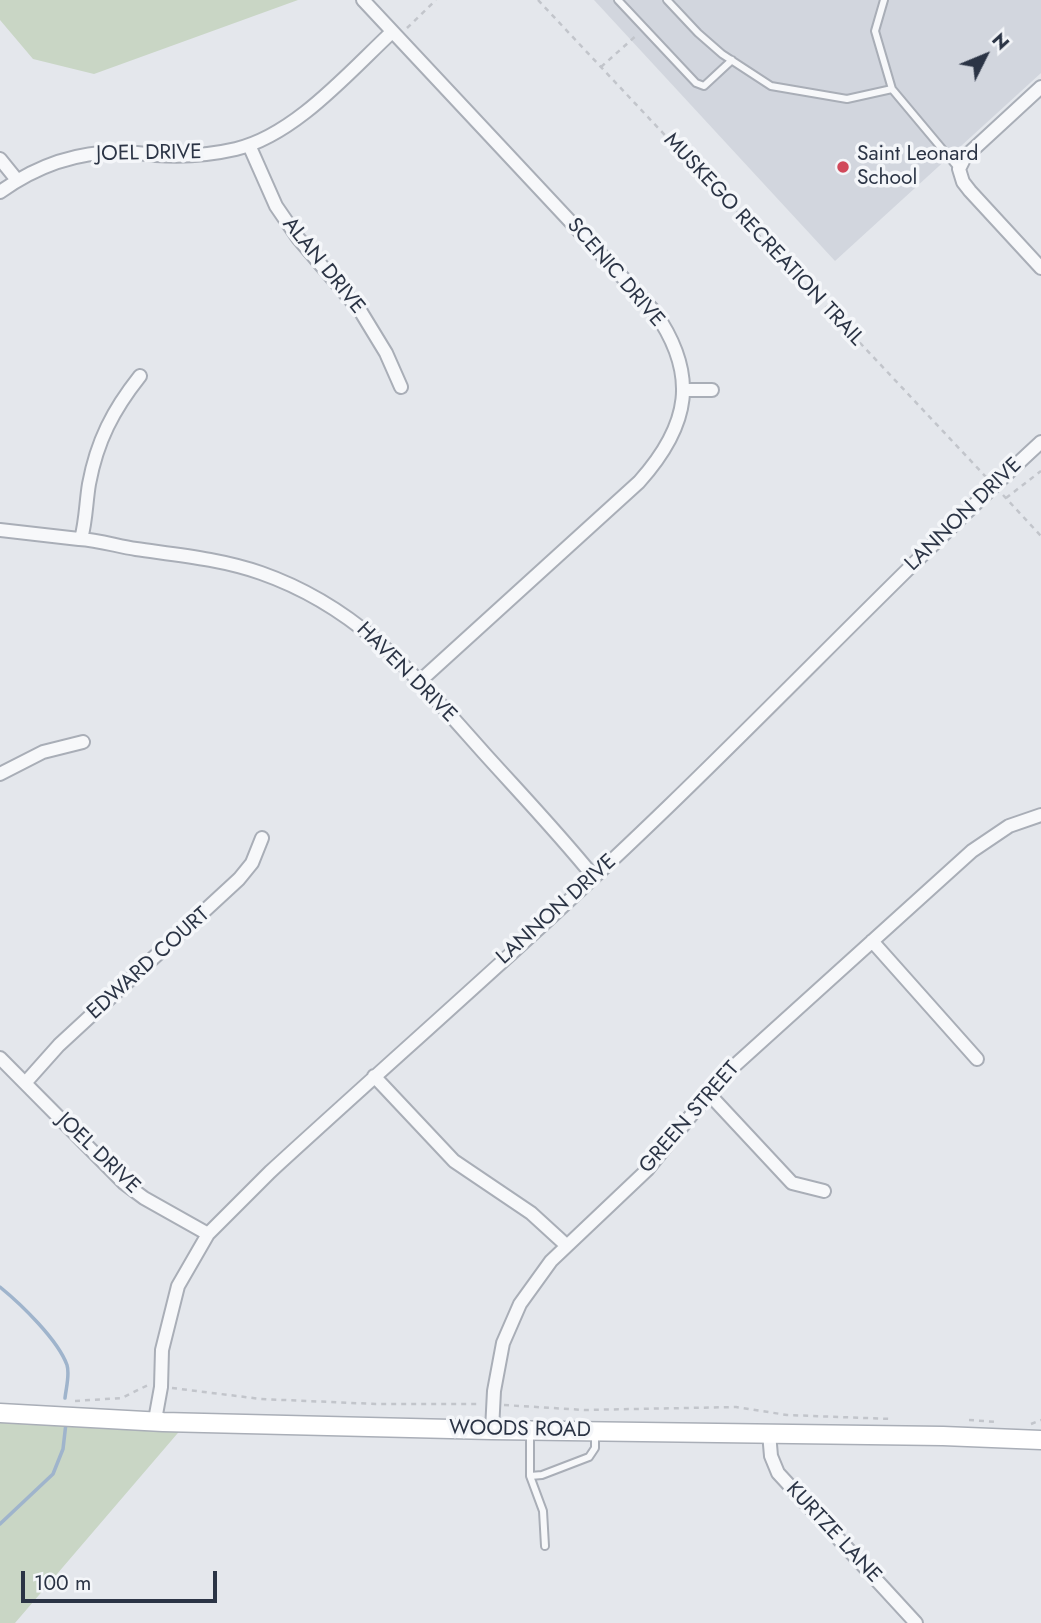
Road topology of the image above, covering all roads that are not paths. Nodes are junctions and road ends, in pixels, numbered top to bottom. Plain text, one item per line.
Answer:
1 (363, 0) edge
2 (618, 0) edge
3 (667, 0) edge
4 (884, 0) edge
5 (395, 35) junction
6 (732, 60) junction
7 (1041, 87) edge
8 (892, 89) junction
9 (248, 145) junction
10 (0, 159) edge
11 (959, 169) junction
12 (17, 180) junction
13 (0, 192) edge
14 (1041, 268) edge
15 (140, 376) dead end
16 (401, 387) dead end
17 (685, 390) junction
18 (712, 390) dead end
19 (1041, 442) edge
20 (0, 530) edge
21 (81, 539) junction
22 (420, 681) junction
23 (83, 742) dead end
24 (0, 774) edge
25 (1041, 815) edge
26 (262, 838) dead end
27 (593, 876) junction
28 (872, 941) junction
29 (0, 1058) edge
30 (977, 1059) dead end
31 (374, 1076) junction
32 (26, 1082) junction
33 (708, 1093) junction
34 (824, 1191) dead end
35 (208, 1234) junction
36 (566, 1245) junction
37 (0, 1413) edge
38 (155, 1420) junction
39 (492, 1430) junction
40 (530, 1430) junction
41 (595, 1431) junction
42 (769, 1433) junction
43 (1041, 1440) edge
44 (530, 1476) junction
45 (545, 1546) dead end
46 (916, 1623) edge

1 - 5 street, SCENIC DRIVE
2 - 6 lane
3 - 6 lane
4 - 8 lane
5 - 9 street, JOEL DRIVE
5 - 17 street, SCENIC DRIVE
6 - 8 lane
7 - 11 street
8 - 11 lane
9 - 12 street, JOEL DRIVE
9 - 16 street, ALAN DRIVE
10 - 12 street
11 - 14 street
12 - 13 street, JOEL DRIVE
15 - 21 street
17 - 18 street
17 - 22 street, SCENIC DRIVE
19 - 27 street, LANNON DRIVE
20 - 21 street, HAVEN DRIVE
21 - 22 street, HAVEN DRIVE
22 - 27 street, HAVEN DRIVE
23 - 24 street
25 - 28 street, GREEN STREET
26 - 32 street, EDWARD COURT
27 - 31 street, LANNON DRIVE
28 - 30 street
28 - 33 street, GREEN STREET
29 - 32 street, JOEL DRIVE
31 - 35 street, LANNON DRIVE
31 - 36 street
32 - 35 street, JOEL DRIVE
33 - 34 street
33 - 36 street, GREEN STREET
35 - 38 street, LANNON DRIVE
36 - 39 street, GREEN STREET
37 - 38 street, WOODS ROAD
38 - 39 street, WOODS ROAD
39 - 40 street, WOODS ROAD
40 - 41 street, WOODS ROAD
40 - 44 lane
41 - 42 street, WOODS ROAD
41 - 44 lane
42 - 43 street, WOODS ROAD
42 - 46 street, KURTZE LANE
44 - 45 lane

